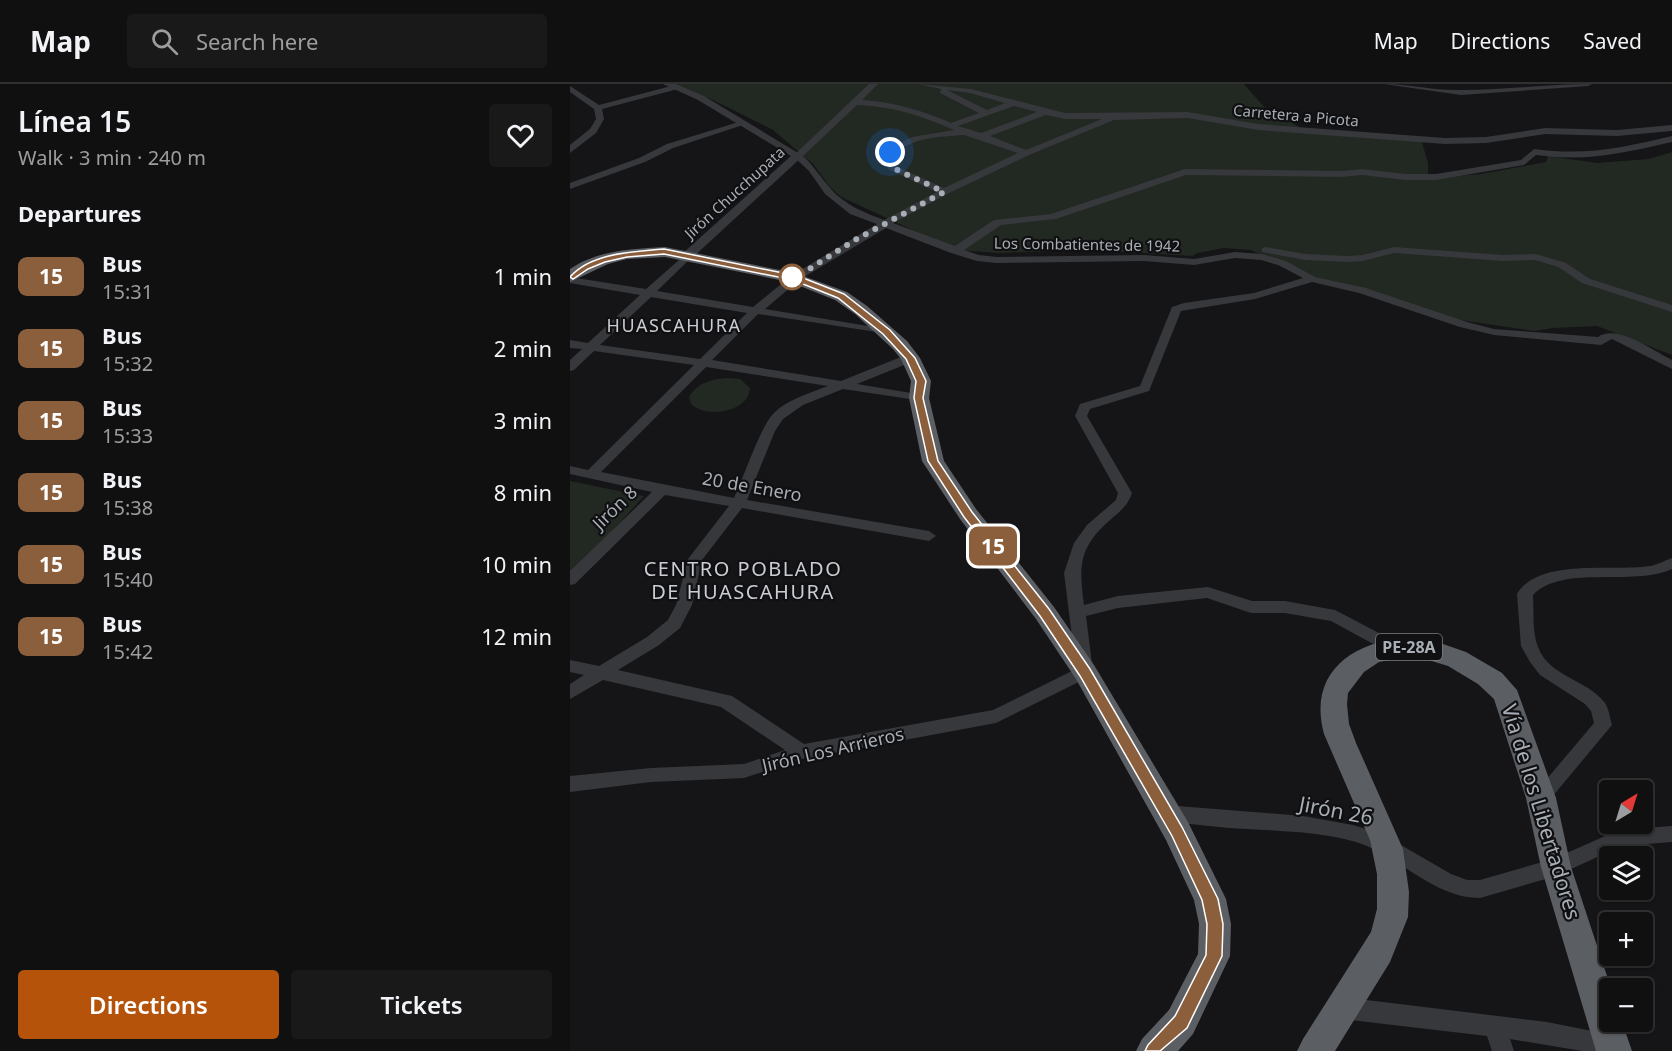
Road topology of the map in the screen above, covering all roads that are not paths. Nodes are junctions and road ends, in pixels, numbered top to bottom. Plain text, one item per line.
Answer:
1 (921, 84) edge
2 (1388, 84) edge
3 (1588, 84) edge
4 (873, 85) edge
5 (932, 85) edge
6 (672, 86) edge
7 (570, 88) edge
8 (854, 102) junction
9 (1014, 103) junction
10 (598, 108) junction
11 (1044, 112) junction
12 (987, 113) junction
13 (1114, 117) junction
14 (745, 123) junction
15 (950, 126) junction
16 (1672, 128) edge
17 (965, 132) junction
18 (982, 136) junction
19 (1672, 139) edge
20 (570, 150) edge
21 (1026, 153) junction
22 (798, 156) junction
23 (570, 186) edge
24 (944, 192) junction
25 (887, 224) junction
26 (955, 251) junction
27 (687, 256) junction
28 (1224, 256) junction
29 (570, 278) edge
30 (795, 278) junction
31 (1311, 279) junction
32 (650, 292) junction
33 (1672, 309) edge
34 (756, 310) junction
35 (886, 332) junction
36 (570, 344) edge
37 (593, 347) junction
38 (910, 358) junction
39 (703, 362) junction
40 (1672, 365) edge
41 (570, 367) edge
42 (838, 385) junction
43 (919, 398) junction
44 (570, 470) edge
45 (592, 474) junction
46 (662, 490) junction
47 (739, 503) junction
48 (929, 536) dead end
49 (1672, 563) edge
50 (570, 580) edge
51 (1077, 613) junction
52 (1394, 648) junction
53 (570, 666) edge
54 (1085, 672) junction
55 (599, 673) junction
56 (570, 692) edge
57 (802, 752) junction
58 (570, 784) edge
59 (1541, 798) junction
60 (1165, 813) junction
61 (1672, 834) edge
62 (1387, 848) junction
63 (1556, 867) junction
64 (1342, 1008) junction
65 (1495, 1028) junction
66 (1614, 1049) edge
67 (1154, 1051) edge
68 (1315, 1051) edge
69 (1503, 1051) edge

1 - 5 street, Carretera a Picota
2 - 3 street
4 - 8 street
5 - 9 street, Carretera a Picota
5 - 12 street
6 - 10 street
6 - 14 street, Jirón Chucchupata
7 - 10 street
8 - 15 street
8 - 22 street
9 - 11 street, Carretera a Picota
9 - 12 street
10 - 20 street
11 - 13 street, Carretera a Picota
11 - 18 street
12 - 15 street
13 - 16 street, Carretera a Picota
13 - 21 street
14 - 22 street, Jirón Chucchupata
14 - 23 street
15 - 17 street
17 - 18 street
17 - 24 street
18 - 21 street
19 - 26 street
21 - 24 street
22 - 25 street, Los Combatientes de 1942
22 - 27 street, Jirón Chucchupata
24 - 25 street
25 - 26 street, Los Combatientes de 1942
25 - 30 street
26 - 28 street, Los Combatientes de 1942
27 - 29 highway
27 - 30 highway
27 - 32 street
28 - 31 street, Los Combatientes de 1942
28 - 33 street
29 - 32 street
30 - 34 street
30 - 35 highway
31 - 40 street, Los Combatientes de 1942
31 - 51 street
32 - 34 street
32 - 37 street
34 - 35 street
34 - 39 street
35 - 38 highway
36 - 37 street
37 - 39 street
37 - 41 street
38 - 42 street
38 - 43 highway
39 - 42 street
39 - 45 street
42 - 43 street
42 - 47 street
43 - 54 highway
44 - 45 street, 20 de Enero
45 - 46 street, 20 de Enero
46 - 47 street, 20 de Enero
46 - 50 street, Jirón 8
47 - 48 street, 20 de Enero
47 - 55 street
49 - 59 street
51 - 52 street
51 - 54 street
52 - 59 highway, Vía de los Libertadores / PE-28A
52 - 62 highway, Vía de los Libertadores / PE-28A
53 - 55 street
54 - 57 street, Jirón Los Arrieros
54 - 60 highway
55 - 56 street
55 - 57 street
57 - 58 street, Jirón Los Arrieros
59 - 63 highway, Vía de los Libertadores / PE-28A
60 - 62 street, Jirón 26
60 - 67 highway
61 - 63 street, Jirón 26
62 - 63 street, Jirón 26
62 - 64 highway, Vía de los Libertadores / PE-28A
63 - 66 highway, Vía de los Libertadores / PE-28A
64 - 65 street
64 - 68 highway, Vía de los Libertadores / PE-28A
65 - 66 street
65 - 69 street

